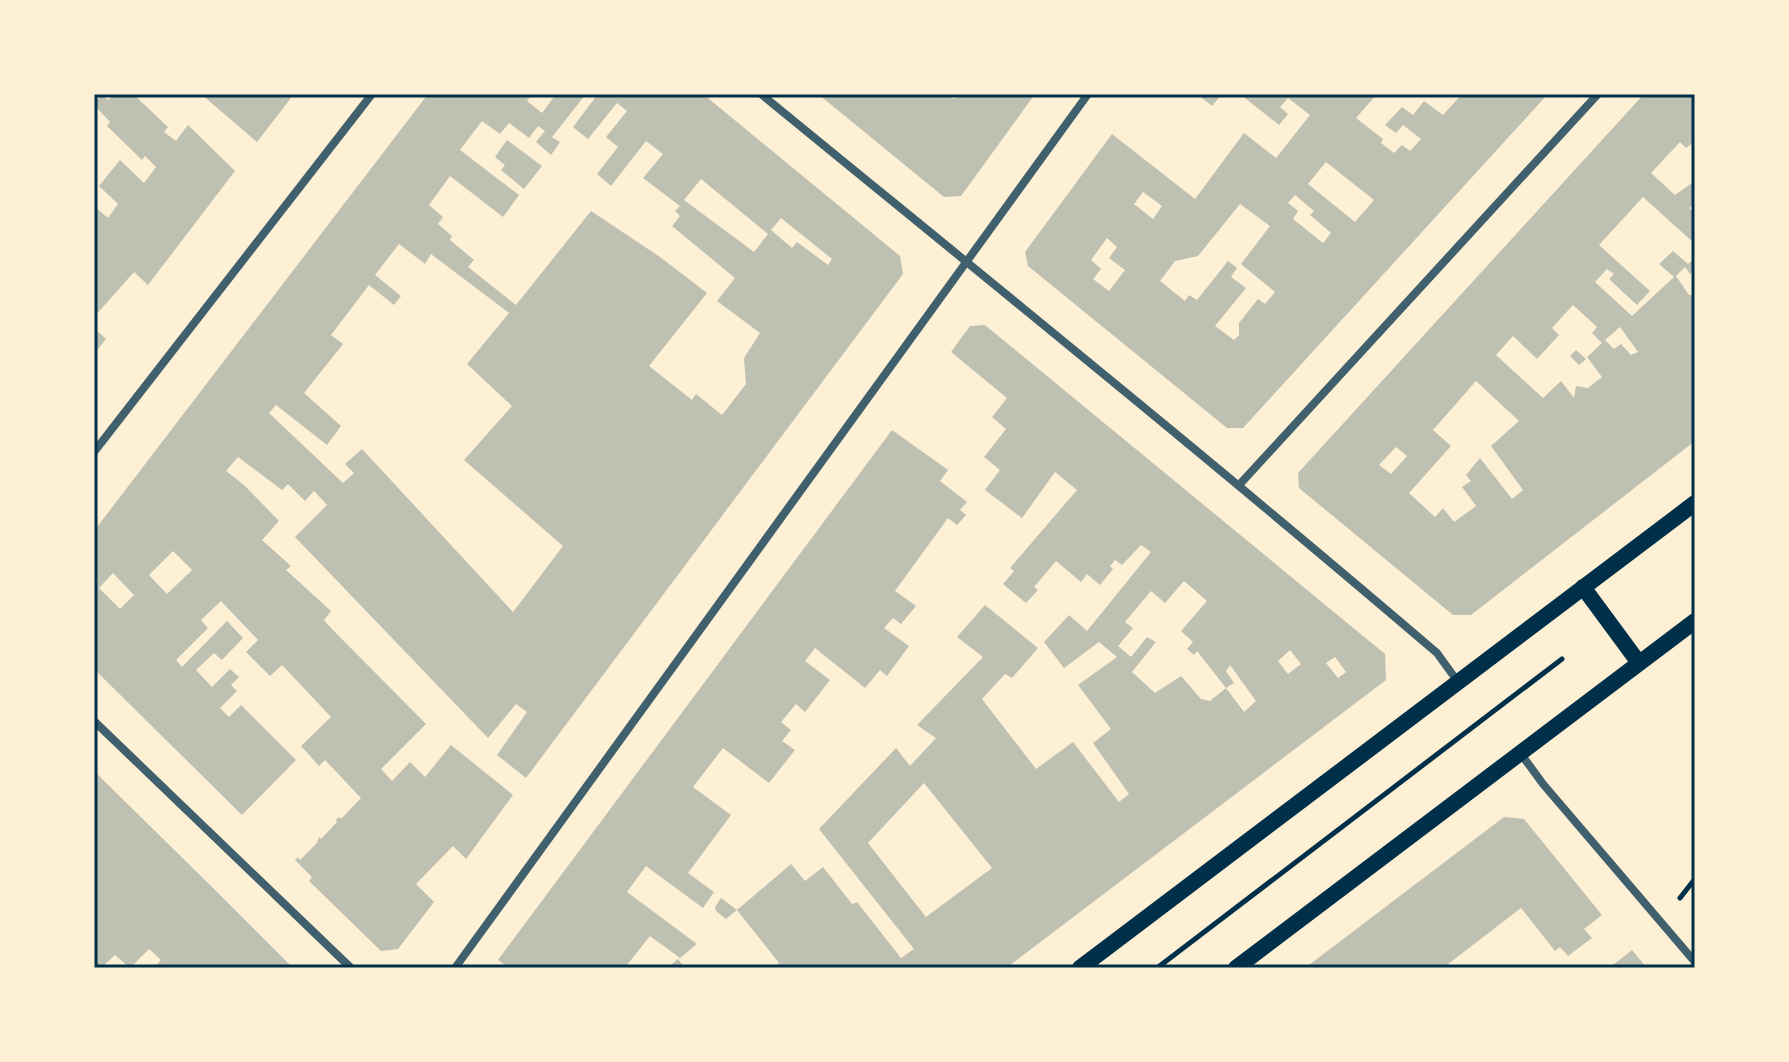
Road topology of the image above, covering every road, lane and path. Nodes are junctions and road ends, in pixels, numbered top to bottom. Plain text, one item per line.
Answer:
1 (372, 94) edge
2 (761, 94) edge
3 (1088, 94) edge
4 (1598, 94) edge
5 (965, 263) junction
6 (94, 452) edge
7 (1240, 484) junction
8 (1695, 503) edge
9 (1583, 587) junction
10 (1695, 621) edge
11 (1562, 659) dead end
12 (1639, 663) junction
13 (1458, 682) junction
14 (94, 721) edge
15 (1521, 754) junction
16 (1695, 962) edge
17 (351, 968) edge
18 (455, 968) edge
19 (1080, 968) edge
20 (1157, 968) edge
21 (1236, 968) edge

1 - 6 street
2 - 5 street
3 - 5 street
4 - 7 street
5 - 7 street
5 - 18 street
7 - 13 street
8 - 9 main road
9 - 12 main road
9 - 13 main road
10 - 12 main road
11 - 20 path
12 - 15 main road
13 - 19 main road
14 - 17 street
15 - 16 street
15 - 21 main road

